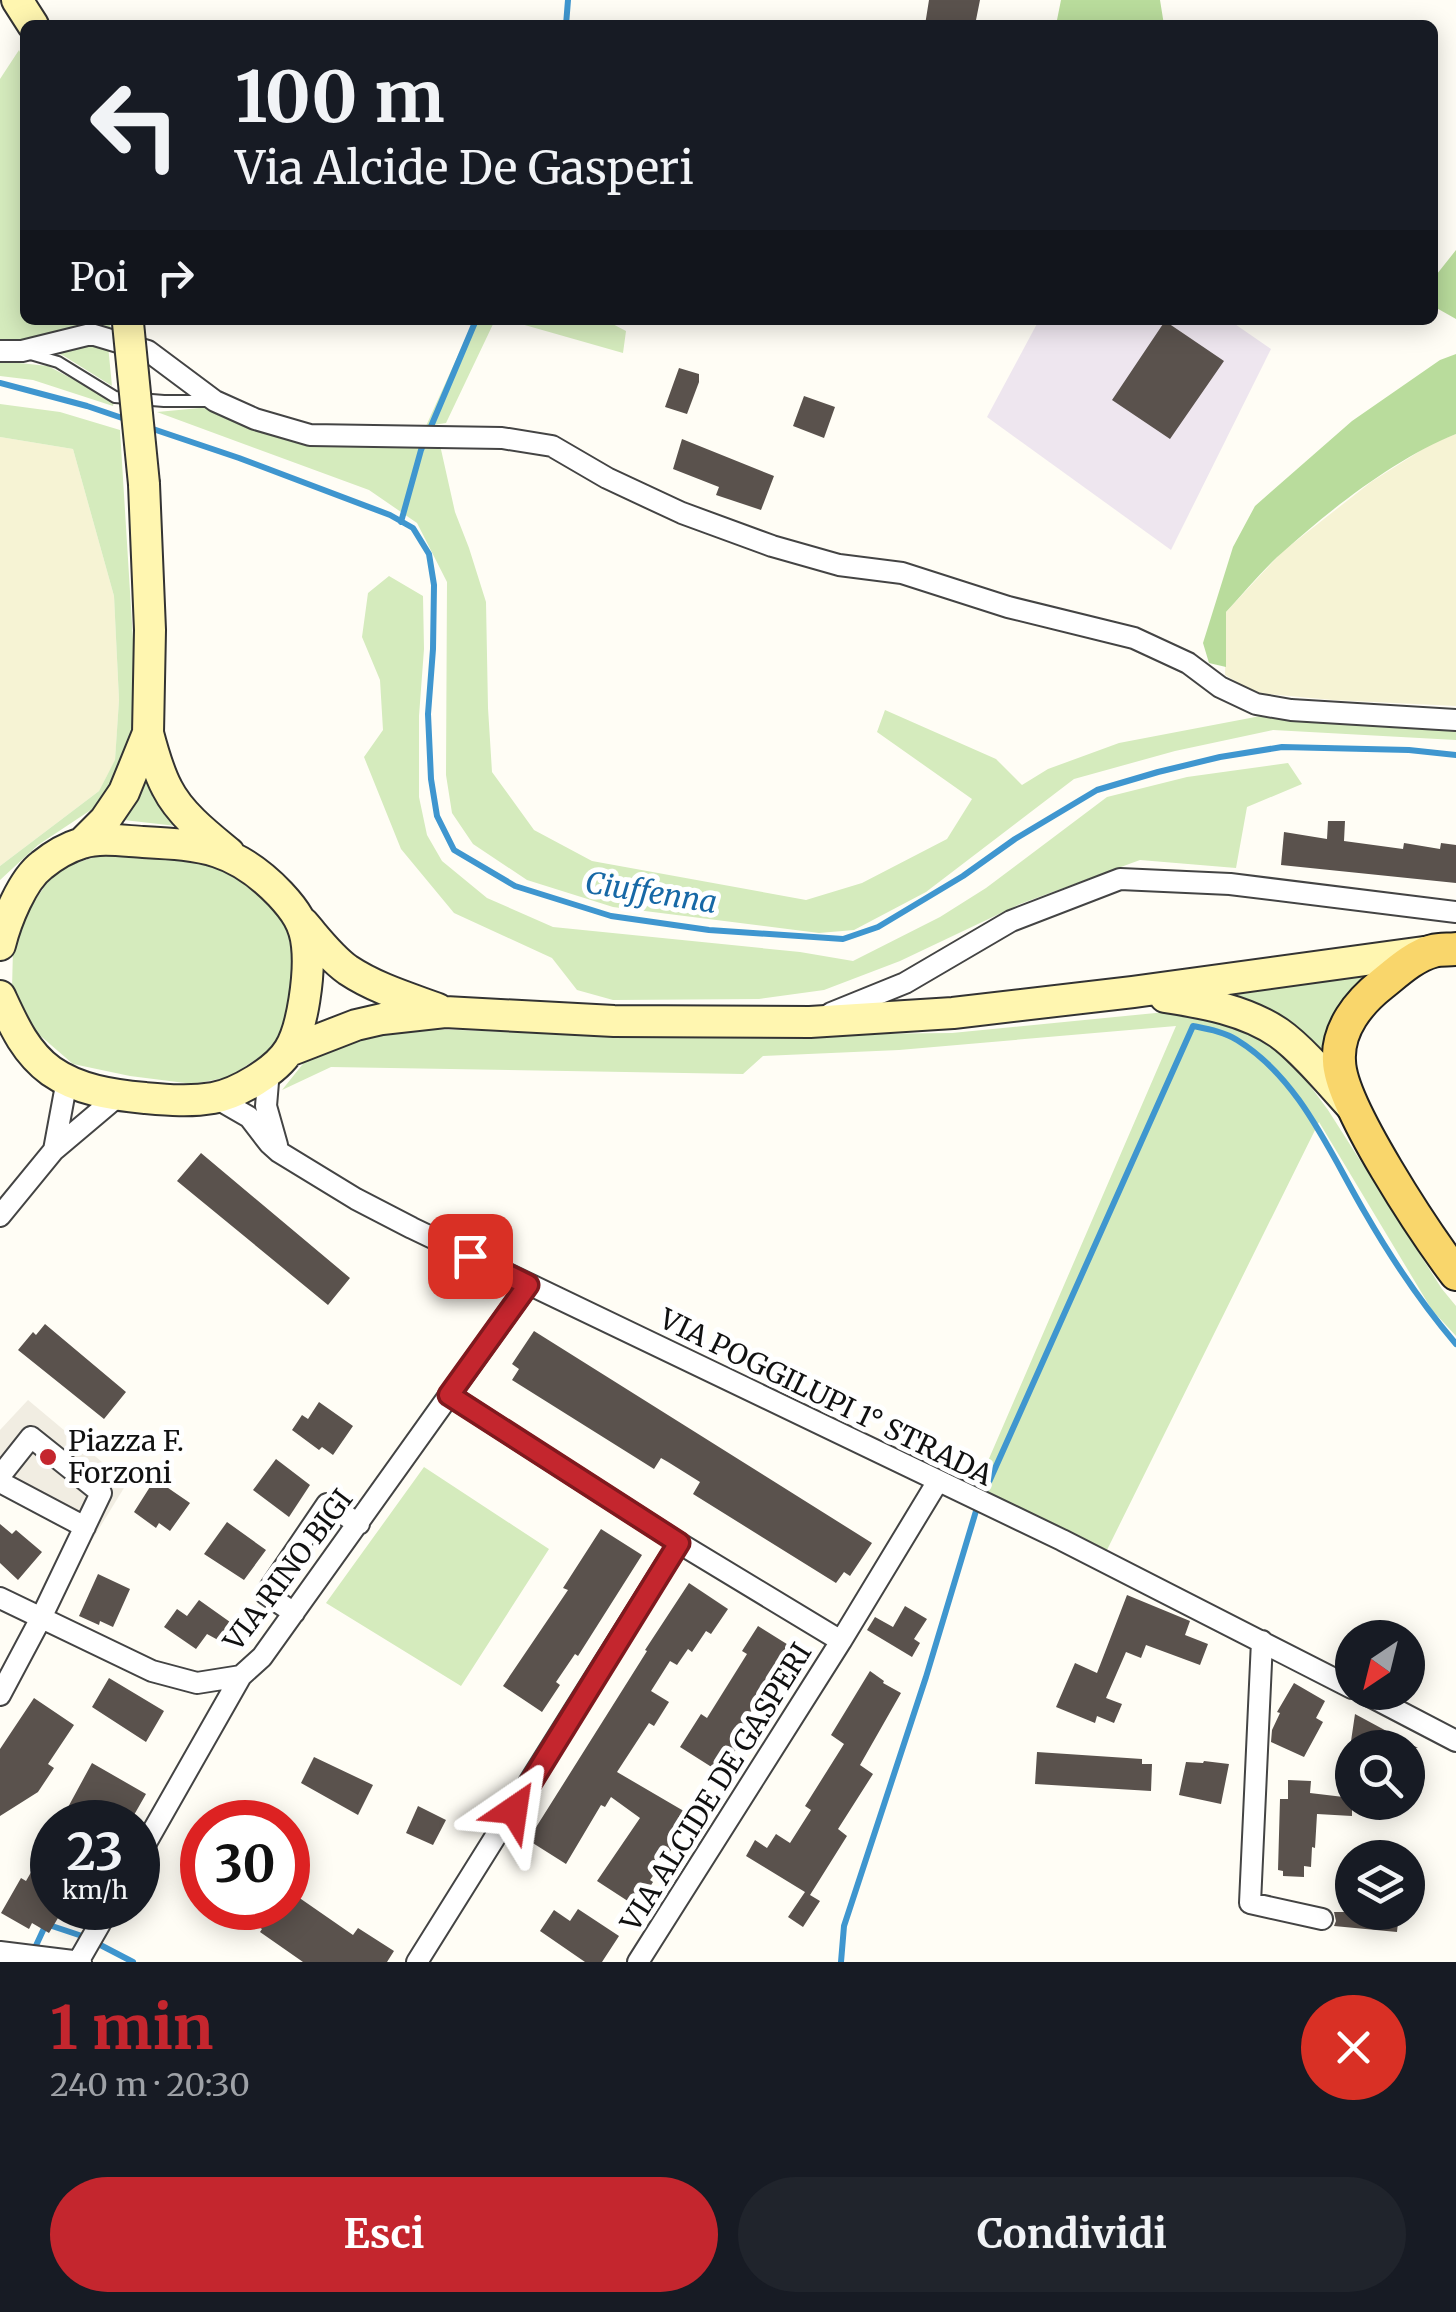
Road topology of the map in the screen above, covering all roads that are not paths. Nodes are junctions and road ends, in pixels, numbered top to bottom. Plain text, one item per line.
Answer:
1 (128, 325) edge
2 (0, 350) edge
3 (22, 351) junction
4 (215, 400) junction
5 (1456, 720) edge
6 (148, 733) junction
7 (82, 842) junction
8 (231, 856) junction
9 (36, 870) junction
10 (0, 888) edge
11 (1456, 912) edge
12 (303, 922) junction
13 (0, 945) edge
14 (1445, 950) edge
15 (1133, 992) junction
16 (0, 996) edge
17 (446, 1012) junction
18 (810, 1022) junction
19 (13, 1042) edge
20 (279, 1060) junction
21 (67, 1080) junction
22 (118, 1096) junction
23 (216, 1098) junction
24 (1352, 1107) junction
25 (54, 1150) junction
26 (279, 1152) junction
27 (0, 1216) edge
28 (1456, 1274) edge
29 (528, 1285) junction
30 (449, 1395) junction
31 (0, 1479) edge
32 (938, 1481) junction
33 (359, 1524) junction
34 (85, 1528) junction
35 (679, 1543) junction
36 (0, 1598) edge
37 (294, 1613) junction
38 (42, 1618) junction
39 (1262, 1640) junction
40 (841, 1641) junction
41 (242, 1676) junction
42 (1335, 1679) edge
43 (0, 1695) edge
44 (1397, 1710) edge
45 (1456, 1741) edge
46 (160, 1819) edge
47 (1322, 1919) dead end
48 (97, 1930) edge
49 (0, 1952) edge
50 (79, 1962) edge
51 (417, 1962) edge
52 (638, 1962) edge

1 - 6 main road, bridge
2 - 3 street
3 - 4 lane
3 - 4 street
4 - 5 street
6 - 7 main road
6 - 8 main road
7 - 8 main road
7 - 9 main road
8 - 12 main road
9 - 10 main road
9 - 13 main road
11 - 18 street
12 - 17 main road
12 - 20 main road
14 - 15 main road
14 - 24 main road
15 - 18 main road
15 - 24 main road
16 - 19 main road
17 - 18 main road
17 - 20 main road
19 - 21 main road
20 - 23 main road
20 - 26 street
21 - 22 main road
21 - 25 street
22 - 23 main road
22 - 25 street
23 - 26 street, VIA POGGILUPI 1° STRADA
24 - 28 main road
25 - 27 street
26 - 29 street, VIA POGGILUPI 1° STRADA
29 - 30 street, VIA RINO BIGI
29 - 32 street, VIA POGGILUPI 1° STRADA
30 - 33 street, VIA RINO BIGI
30 - 35 street, VIA ALCIDE DE GASPERI
31 - 34 street
31 - 34 street
32 - 39 street, VIA POGGILUPI 1° STRADA
32 - 40 street, VIA ALCIDE DE GASPERI
33 - 37 street, VIA RINO BIGI
33 - 37 street
34 - 38 street
35 - 40 street, VIA ALCIDE DE GASPERI
35 - 51 street
36 - 38 street, VIA RINO BIGI
37 - 41 street, VIA RINO BIGI
38 - 41 street, VIA RINO BIGI
38 - 43 street
39 - 42 street, VIA POGGILUPI 1° STRADA
39 - 47 street
40 - 52 street, VIA ALCIDE DE GASPERI
41 - 46 street
44 - 45 street
48 - 50 street
49 - 50 street

